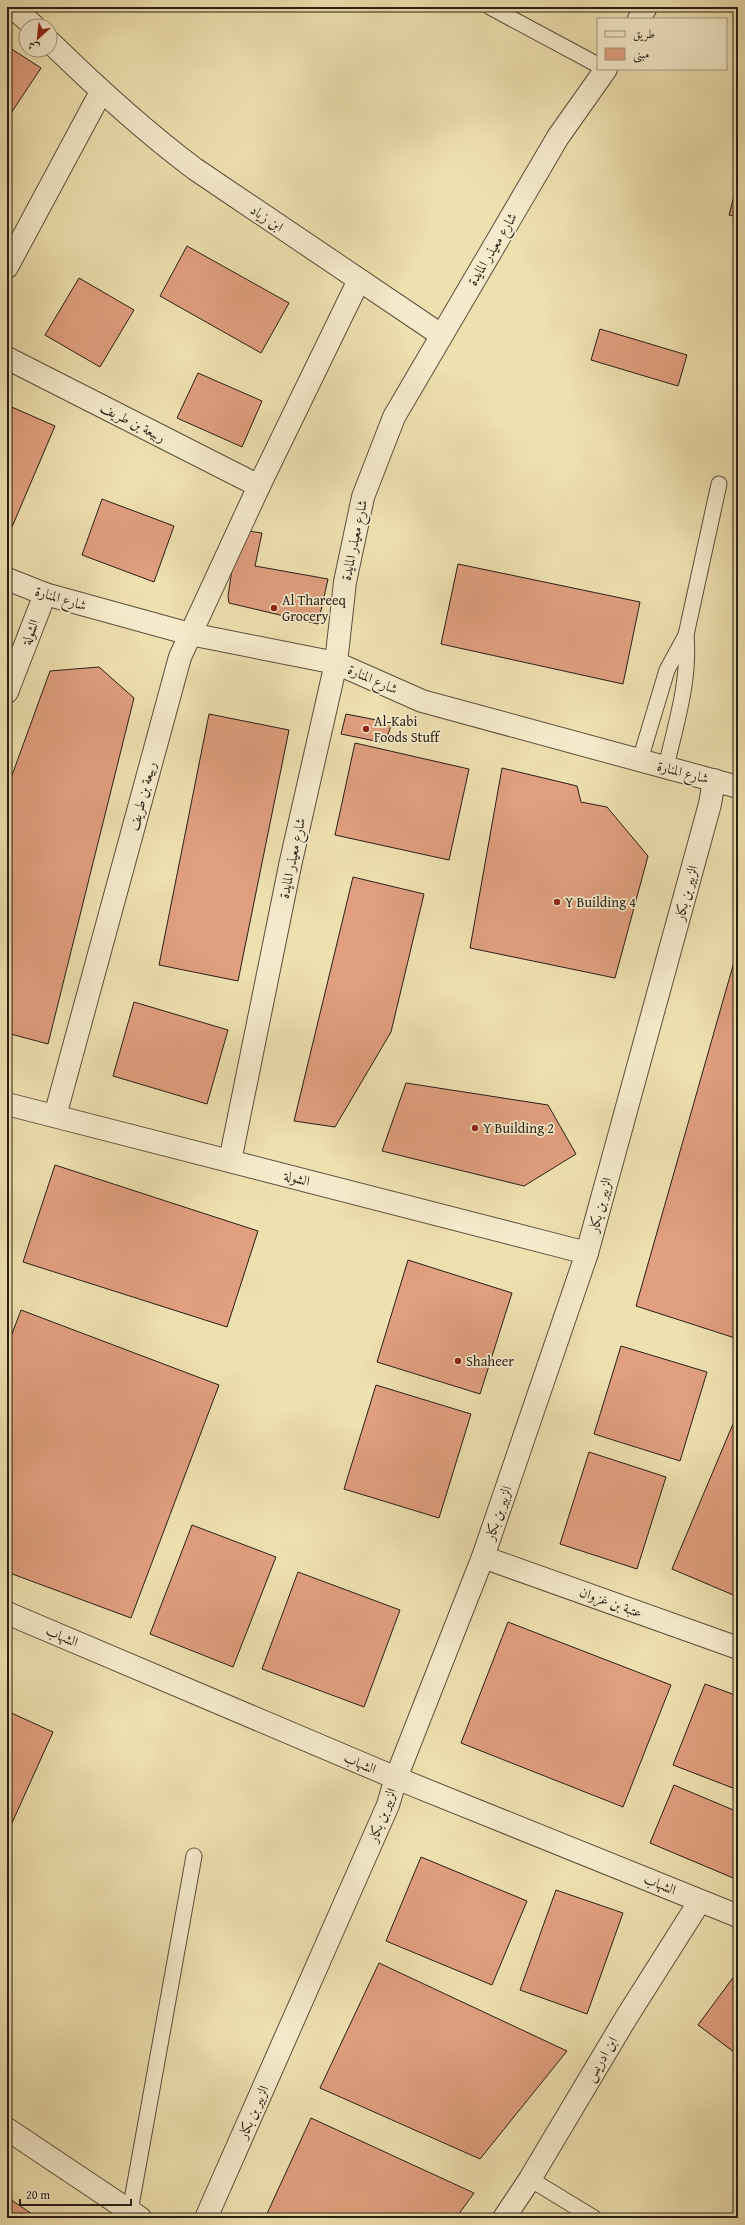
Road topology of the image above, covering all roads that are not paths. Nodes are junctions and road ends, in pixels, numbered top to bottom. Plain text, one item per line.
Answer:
1 (12, 7) edge
2 (490, 7) edge
3 (646, 7) edge
4 (25, 18) edge
5 (640, 18) edge
6 (58, 50) edge
7 (597, 64) edge
8 (603, 70) edge
9 (101, 92) junction
10 (7, 267) edge
11 (359, 280) junction
12 (441, 335) junction
13 (7, 358) edge
14 (719, 484) dead end
15 (258, 486) junction
16 (7, 580) edge
17 (45, 594) junction
18 (190, 634) junction
19 (686, 635) junction
20 (336, 663) junction
21 (7, 692) edge
22 (640, 760) junction
23 (666, 767) junction
24 (714, 780) junction
25 (738, 787) edge
26 (7, 1104) edge
27 (56, 1116) junction
28 (230, 1161) junction
29 (587, 1253) junction
30 (483, 1557) junction
31 (7, 1613) edge
32 (738, 1648) edge
33 (396, 1778) junction
34 (194, 1856) dead end
35 (700, 1901) junction
36 (738, 1916) edge
37 (7, 2129) edge
38 (530, 2179) junction
39 (135, 2215) edge
40 (206, 2218) edge
41 (504, 2218) edge
42 (594, 2218) edge

1 - 4 street
2 - 7 lane
3 - 5 street
6 - 9 street, ابن زياد
8 - 12 street, شارع معيذر المايدة
9 - 10 street
9 - 11 street, ابن زياد
11 - 12 street, ابن زياد
11 - 15 street, ربيعة بن طريف
12 - 20 street, شارع معيذر المايدة
13 - 15 street, ربيعة بن طريف
14 - 19 lane
15 - 18 street, ربيعة بن طريف
16 - 17 street, شارع المنارة
17 - 18 street, شارع المنارة
17 - 21 street, الشولة
18 - 20 street, شارع المنارة
18 - 27 street, ربيعة بن طريف
19 - 22 lane
19 - 23 lane
20 - 22 street, شارع المنارة
20 - 28 street, شارع معيذر المايدة
22 - 23 street, شارع المنارة
23 - 24 street, شارع المنارة
24 - 25 street, شارع المنارة
24 - 29 street, الزبير بن بكار
26 - 27 street, الشولة
27 - 28 street, الشولة
28 - 29 street, الشولة
29 - 30 street, الزبير بن بكار
30 - 32 street, عتبة بن غزوان
30 - 33 street, الزبير بن بكار
31 - 33 street, الشهاب
33 - 35 street, الشهاب
33 - 40 street, الزبير بن بكار
34 - 39 lane
35 - 36 street, الشهاب
35 - 38 street, ابن ادريس
37 - 39 street
38 - 41 street, ابن ادريس
38 - 42 lane

